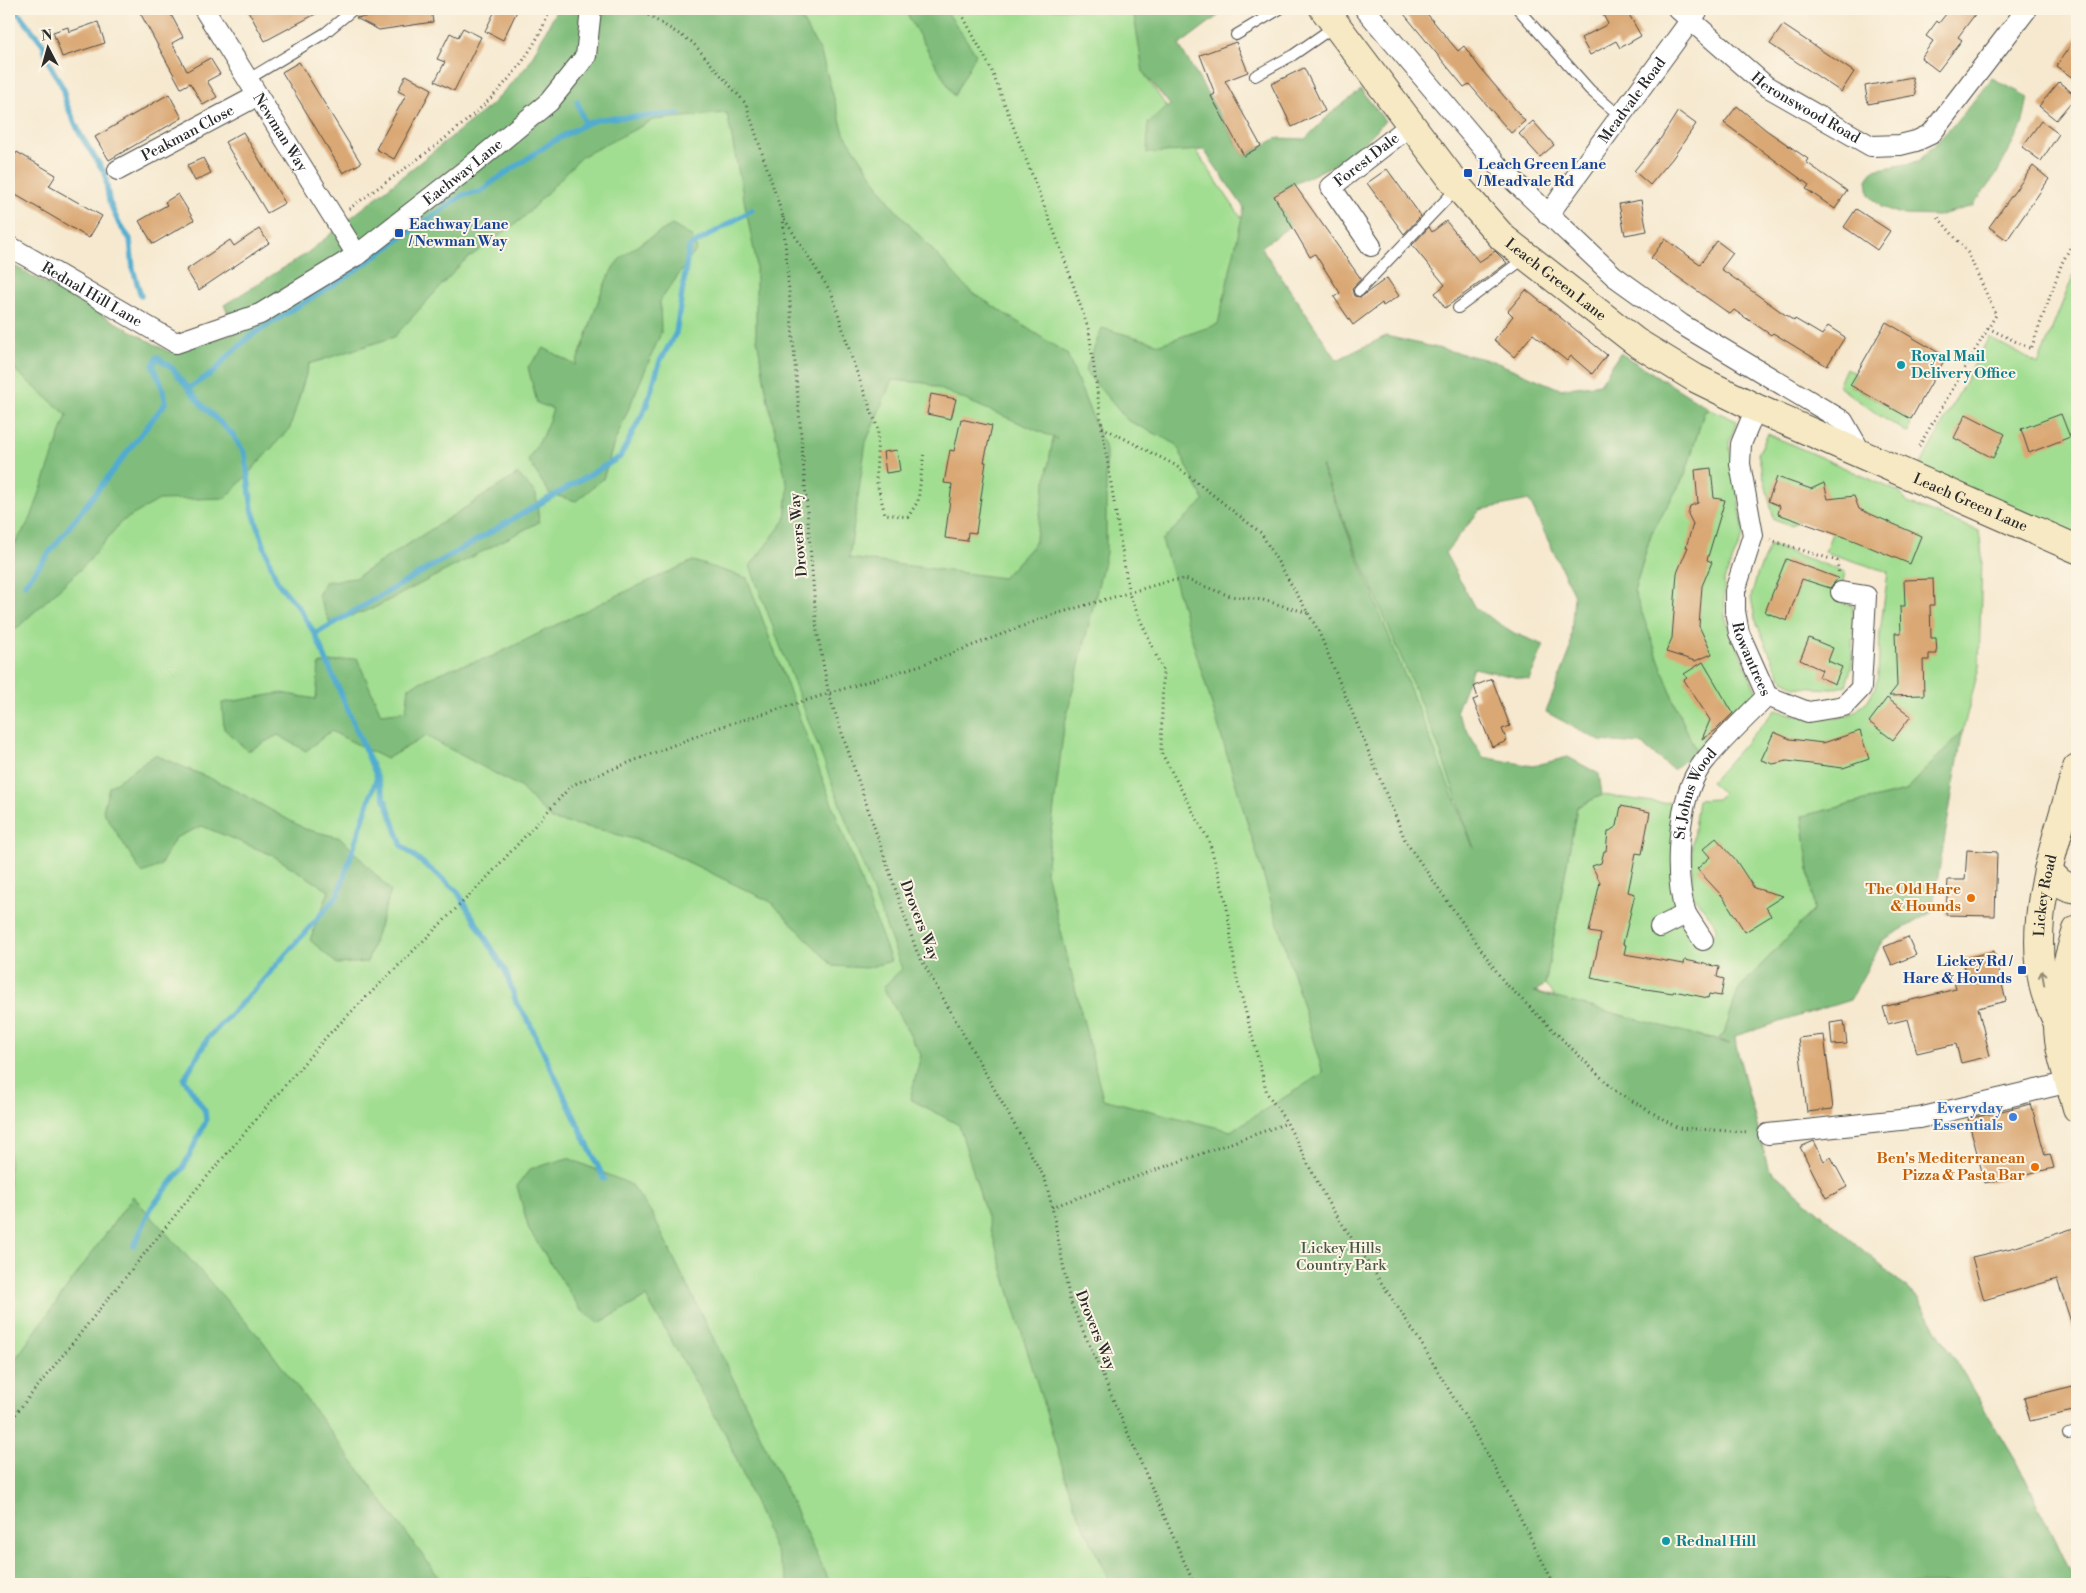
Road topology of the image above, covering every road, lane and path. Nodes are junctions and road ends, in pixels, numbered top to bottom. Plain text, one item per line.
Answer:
1 (204, 9) edge
2 (354, 9) edge
3 (550, 9) edge
4 (591, 9) edge
5 (625, 9) edge
6 (959, 9) edge
7 (1280, 9) edge
8 (1365, 9) edge
9 (1518, 9) edge
10 (2027, 9) edge
11 (1689, 12) edge
12 (1330, 17) edge
13 (1236, 35) dead end
14 (1255, 76) dead end
15 (252, 88) junction
16 (1620, 116) junction
17 (1411, 125) junction
18 (118, 170) dead end
19 (1458, 187) junction
20 (1548, 215) junction
21 (1937, 216) dead end
22 (783, 217) junction
23 (335, 220) junction
24 (2077, 235) edge
25 (9, 246) edge
26 (1371, 246) dead end
27 (357, 256) junction
28 (1526, 257) junction
29 (1359, 291) dead end
30 (1458, 308) dead end
31 (1988, 328) junction
32 (176, 344) joint
33 (1756, 408) junction
34 (1102, 427) junction
35 (1919, 446) dead end
36 (924, 452) dead end
37 (1863, 456) junction
38 (1753, 535) junction
39 (2077, 549) edge
40 (1841, 592) joint
41 (1129, 594) junction
42 (1308, 613) junction
43 (829, 695) junction
44 (1767, 696) junction
45 (2077, 768) edge
46 (2048, 870) junction
47 (2077, 889) edge
48 (1686, 914) junction
49 (1660, 927) dead end
50 (2077, 930) edge
51 (1703, 940) dead end
52 (2058, 1024) junction
53 (2070, 1082) junction
54 (2077, 1108) edge
55 (1287, 1122) junction
56 (1768, 1134) joint
57 (1052, 1208) junction
58 (9, 1422) edge
59 (1194, 1584) edge
60 (1554, 1584) edge

1 - 15 street, Newman Way
2 - 15 lane
3 - 23 path
4 - 27 street, Eachway Lane
5 - 22 path
6 - 34 path
7 - 13 lane
8 - 20 street
9 - 16 lane
10 - 11 street, Heronswood Road
11 - 16 street, Meadvale Road
12 - 14 lane
12 - 17 street, Leach Green Lane
15 - 18 street, Peakman Close
15 - 23 street, Newman Way
16 - 20 street, Meadvale Road
17 - 19 street, Leach Green Lane
17 - 26 street, Forest Dale
19 - 28 street, Leach Green Lane
19 - 29 lane
20 - 37 street
21 - 31 path
22 - 36 path
22 - 43 path, Drovers Way
23 - 27 street, Newman Way
24 - 31 path
25 - 32 street, Rednal Hill Lane
27 - 32 street, Eachway Lane
28 - 30 lane
28 - 33 street, Leach Green Lane
31 - 35 path
33 - 37 street, Leach Green Lane
33 - 38 street, Rowantrees
34 - 41 path
34 - 42 path
37 - 39 street, Leach Green Lane
38 - 40 path
38 - 44 street, Rowantrees
40 - 44 street, Rowantrees
41 - 42 path
41 - 43 path
41 - 55 path
42 - 56 path
43 - 57 path, Drovers Way
43 - 58 path
44 - 48 street, St Johns Wood
45 - 46 street, Lickey Road
46 - 47 street
52 -> 46 street, Lickey Road
48 - 49 street
48 - 51 street, St Johns Wood
50 - 52 street, Lickey Road
52 - 53 street, Lickey Road
53 - 54 street, Lickey Road
53 - 56 street
55 - 57 path
55 - 60 path
57 - 59 path, Drovers Way

